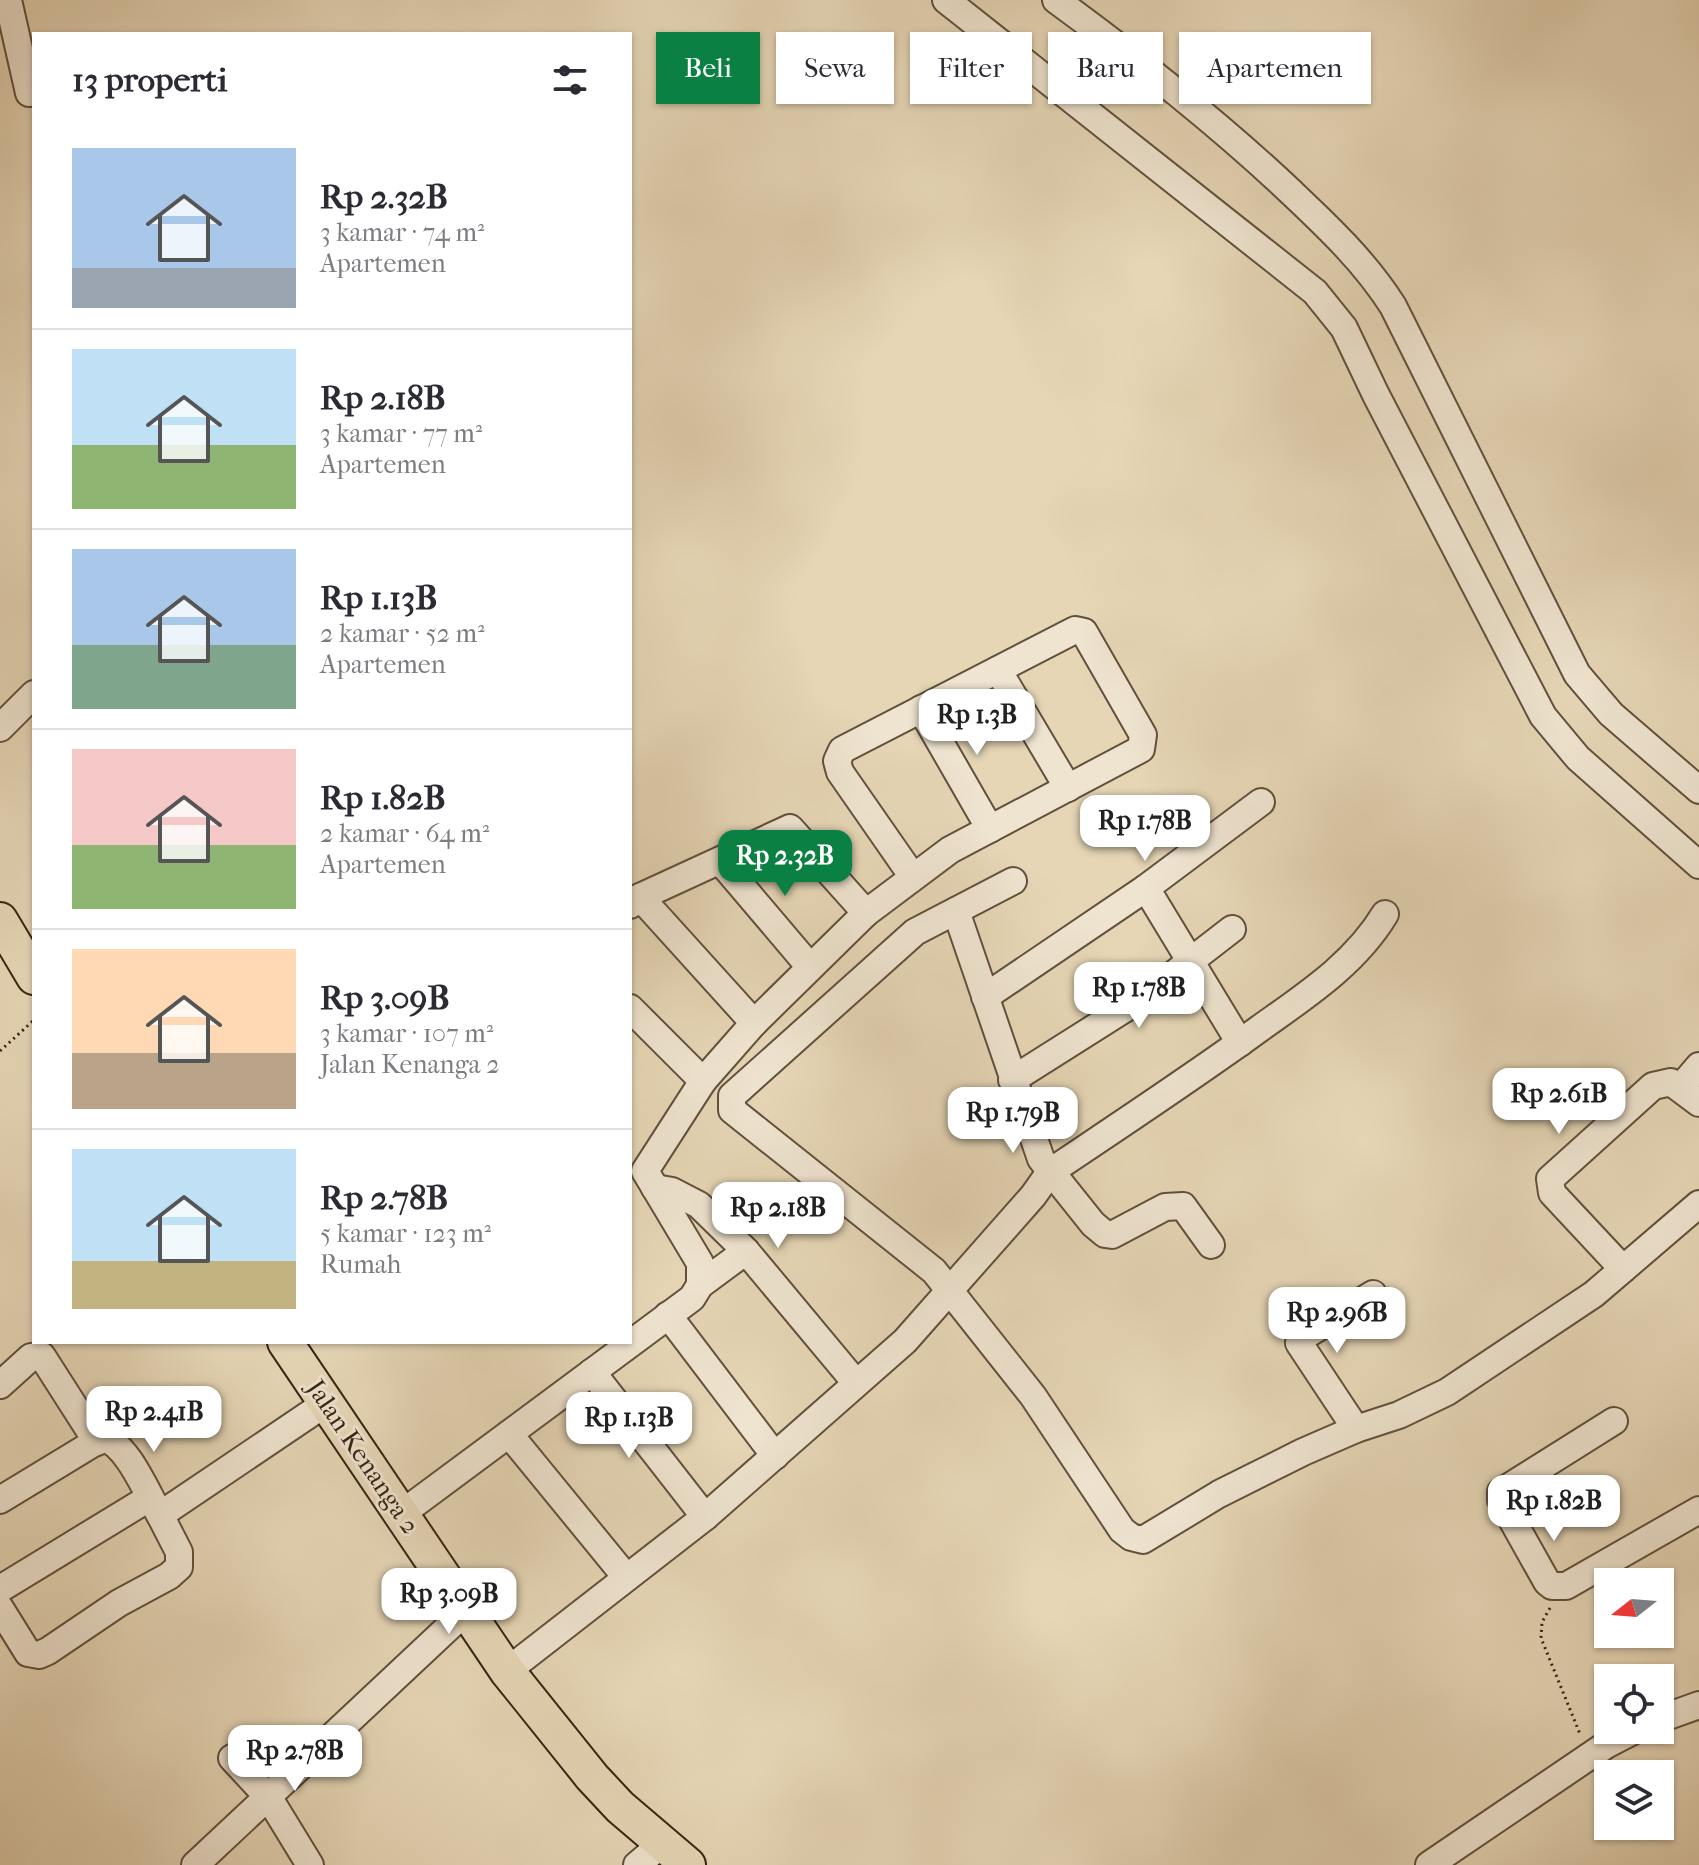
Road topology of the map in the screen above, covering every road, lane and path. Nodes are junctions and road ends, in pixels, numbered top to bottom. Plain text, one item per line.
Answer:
1 (8, 0) edge
2 (946, 0) edge
3 (1056, 0) edge
4 (29, 93) dead end
5 (998, 670) junction
6 (32, 696) edge
7 (921, 709) junction
8 (0, 728) edge
9 (1068, 788) junction
10 (1699, 790) edge
11 (1261, 802) dead end
12 (990, 829) junction
13 (721, 862) junction
14 (1699, 865) edge
15 (913, 877) junction
16 (1013, 881) dead end
17 (1146, 888) junction
18 (635, 901) edge
19 (956, 911) junction
20 (866, 913) junction
21 (1385, 914) dead end
22 (0, 920) edge
23 (1232, 929) dead end
24 (1192, 959) junction
25 (810, 967) junction
26 (32, 974) edge
27 (985, 997) junction
28 (632, 1010) edge
29 (32, 1022) edge
30 (754, 1023) junction
31 (1240, 1043) junction
32 (0, 1051) edge
33 (1699, 1066) edge
34 (1012, 1080) junction
35 (703, 1081) junction
36 (1690, 1095) edge
37 (643, 1171) edge
38 (1050, 1172) junction
39 (1699, 1204) edge
40 (1211, 1245) dead end
41 (746, 1251) junction
42 (1623, 1269) junction
43 (700, 1285) junction
44 (948, 1292) junction
45 (1373, 1294) dead end
46 (668, 1315) junction
47 (632, 1342) edge
48 (286, 1344) edge
49 (629, 1344) edge
50 (592, 1372) junction
51 (856, 1383) junction
52 (0, 1385) edge
53 (326, 1403) junction
54 (1614, 1421) dead end
55 (1356, 1429) junction
56 (509, 1434) junction
57 (97, 1442) junction
58 (775, 1456) junction
59 (0, 1500) edge
60 (155, 1506) junction
61 (1699, 1510) edge
62 (401, 1514) junction
63 (705, 1517) junction
64 (626, 1577) junction
65 (1558, 1587) junction
66 (0, 1589) edge
67 (0, 1608) edge
68 (467, 1610) junction
69 (507, 1671) junction
70 (1699, 1705) edge
71 (1674, 1714) edge
72 (1611, 1744) edge
73 (1588, 1757) junction
74 (232, 1758) dead end
75 (269, 1798) junction
76 (675, 1854) edge
77 (195, 1865) edge
78 (310, 1865) edge
79 (637, 1865) edge
80 (1429, 1865) edge

1 - 4 street
2 - 14 street
3 - 10 street
5 - 7 street
5 - 9 street
5 - 9 street
6 - 8 street
7 - 12 street
7 - 15 street
9 - 12 street
11 - 17 street
12 - 15 street
13 - 18 street
13 - 20 street
13 - 25 street
15 - 20 street
16 - 19 street
17 - 24 street
17 - 27 street
18 - 30 street
19 - 27 street
19 - 44 street
20 - 25 street
21 - 31 street
22 - 26 main road
23 - 24 street
24 - 31 street
24 - 34 street
25 - 30 street
27 - 34 street
28 - 35 street
29 - 32 path
30 - 35 street
31 - 38 street
33 - 36 street
34 - 38 street
35 - 37 street
36 - 42 street
37 - 41 street
37 - 43 street
38 - 40 street
38 - 44 street
39 - 42 street
41 - 43 street
41 - 51 street
42 - 55 street
43 - 46 street
44 - 51 street
44 - 55 street
45 - 55 street
46 - 47 street
46 - 58 street
48 - 53 main road, Jalan Kenanga 2
49 - 50 street
50 - 56 street
50 - 63 street
51 - 58 street
52 - 57 street
53 - 60 street
53 - 62 main road, Jalan Kenanga 2
54 - 65 street
56 - 62 street
56 - 64 street
57 - 59 street
57 - 60 street
58 - 63 street
60 - 66 street
60 - 67 street
61 - 65 street
62 - 68 main road, Jalan Kenanga 2
63 - 64 street
64 - 69 street
65 - 73 path
68 - 69 main road, Jalan Kenanga 2
68 - 75 street
69 - 76 main road, Jalan Kenanga 2
70 - 71 street
72 - 73 street
73 - 80 street
74 - 75 street
75 - 77 street
75 - 78 street
76 - 79 street

